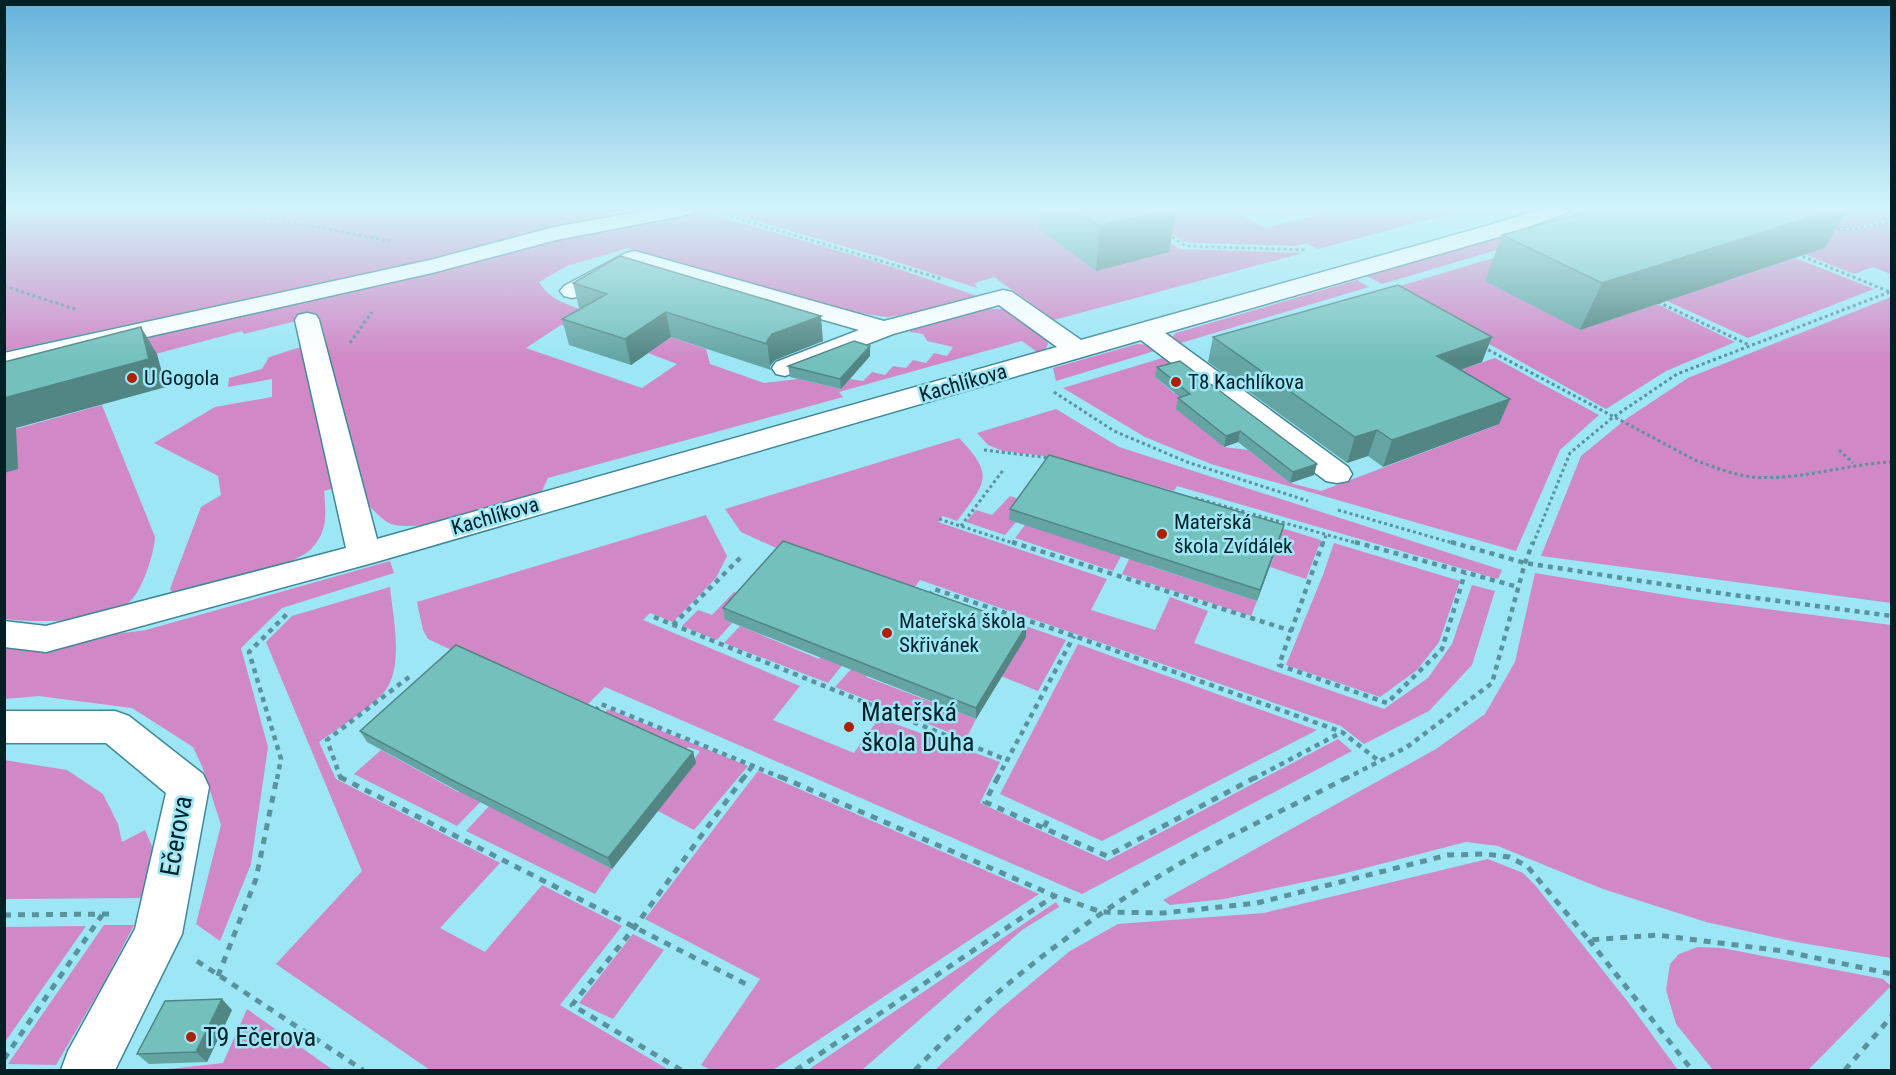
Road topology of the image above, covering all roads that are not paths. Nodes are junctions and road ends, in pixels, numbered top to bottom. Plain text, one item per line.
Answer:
1 (458, 259) edge
2 (632, 259) edge
3 (638, 259) edge
4 (1396, 259) edge
5 (572, 291) dead end
6 (307, 320) dead end
7 (884, 329) junction
8 (1146, 331) junction
9 (1078, 351) junction
10 (4, 361) edge
11 (785, 368) dead end
12 (1337, 474) dead end
13 (364, 554) junction
14 (4, 634) edge
15 (4, 728) edge
16 (87, 1071) edge

1 - 10 street
2 - 5 street
3 - 7 street
4 - 8 street, Kachlíkova
6 - 13 street
7 - 9 street
7 - 11 street
8 - 9 street, Kachlíkova
8 - 12 street
9 - 13 street, Kachlíkova
13 - 14 street, Kachlíkova
15 - 16 street, Ečerova

